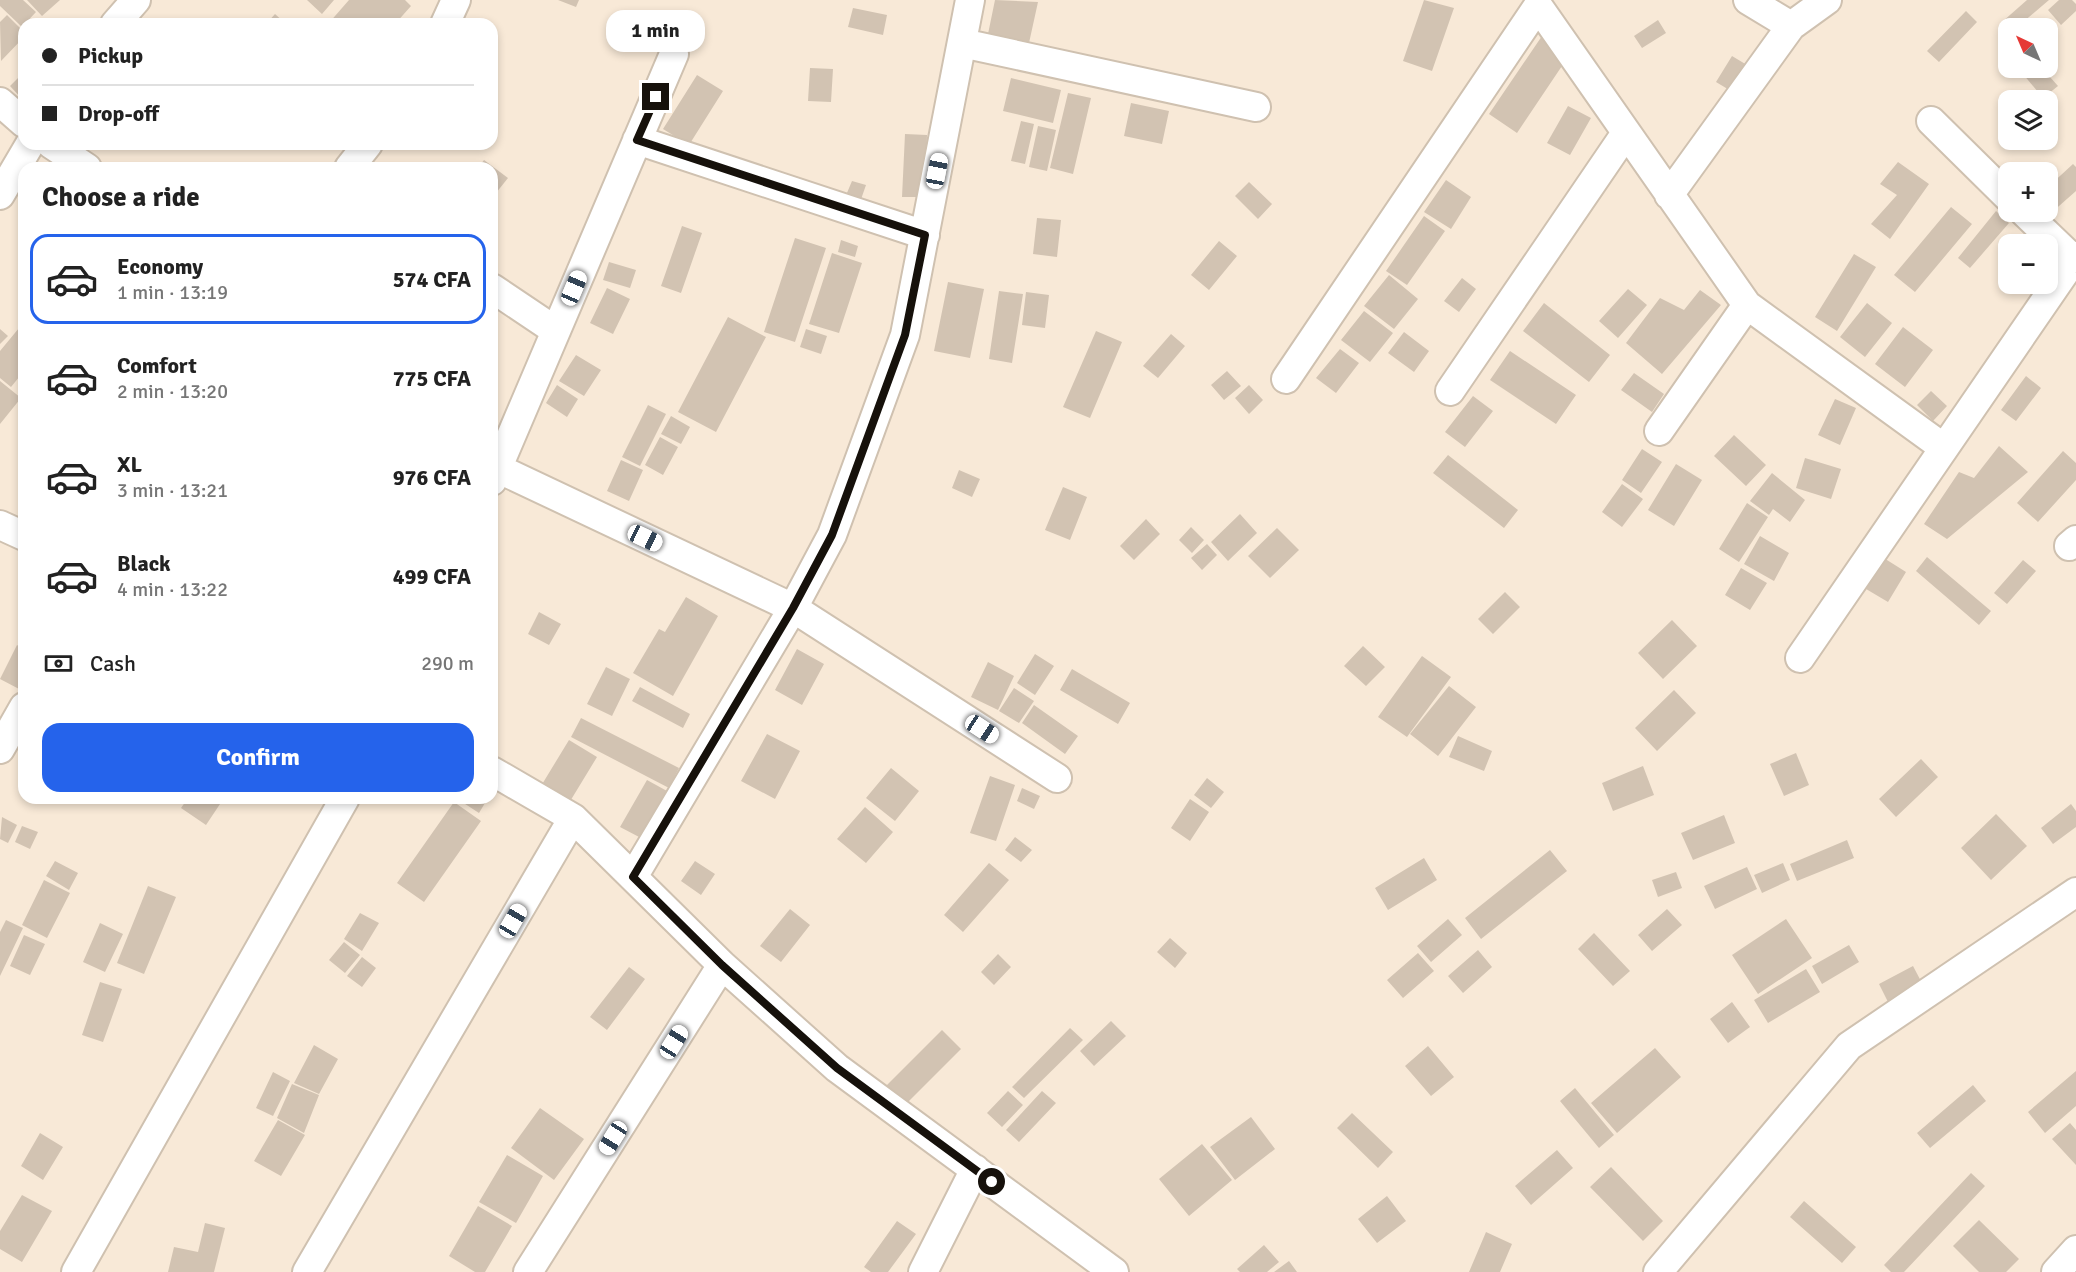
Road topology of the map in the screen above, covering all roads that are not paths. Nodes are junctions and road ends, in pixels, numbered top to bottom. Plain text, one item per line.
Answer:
1 (136, 0) edge
2 (456, 0) edge
3 (970, 0) edge
4 (1748, 0) edge
5 (1827, 0) edge
6 (120, 18) edge
7 (448, 18) edge
8 (1791, 26) junction
9 (962, 43) junction
10 (674, 54) dead end
11 (0, 102) edge
12 (1257, 107) dead end
13 (18, 118) edge
14 (1931, 121) dead end
15 (1626, 133) junction
16 (637, 140) junction
17 (60, 150) edge
18 (78, 162) edge
19 (18, 164) edge
20 (1998, 187) edge
21 (0, 195) edge
22 (1669, 195) junction
23 (2035, 222) edge
24 (925, 235) junction
25 (2074, 258) edge
26 (498, 292) edge
27 (1748, 305) junction
28 (556, 331) junction
29 (1286, 379) dead end
30 (1450, 391) dead end
31 (1659, 431) dead end
32 (1944, 448) junction
33 (498, 467) edge
34 (498, 475) edge
35 (0, 525) edge
36 (18, 533) edge
37 (793, 608) junction
38 (1800, 658) dead end
39 (18, 718) edge
40 (0, 749) edge
41 (498, 774) edge
42 (1057, 777) dead end
43 (342, 804) edge
44 (573, 818) junction
45 (633, 877) junction
46 (2076, 892) edge
47 (722, 965) junction
48 (975, 1169) junction
49 (2076, 1250) edge
50 (76, 1272) edge
51 (307, 1272) edge
52 (528, 1272) edge
53 (923, 1272) edge
54 (1114, 1272) edge
55 (1658, 1272) edge
56 (2056, 1272) edge

1 - 6 street
2 - 7 street
3 - 9 street
4 - 8 street
5 - 8 street
8 - 22 street
9 - 12 street
9 - 24 street
10 - 16 street
11 - 13 street
14 - 20 street
15 - 22 street
15 - 29 street
15 - 30 street
16 - 24 street
16 - 28 street
17 - 18 street
19 - 21 street
22 - 27 street
23 - 25 street
24 - 37 street
25 - 32 street
26 - 28 street
27 - 31 street
27 - 32 street
28 - 33 street
32 - 38 street
34 - 37 street
35 - 36 street
37 - 42 street
37 - 45 street
39 - 40 street
41 - 44 street
43 - 50 street
44 - 45 street
44 - 51 street
45 - 47 street
46 - 55 street
47 - 48 street
47 - 52 street
48 - 53 street
48 - 54 street
49 - 56 street

